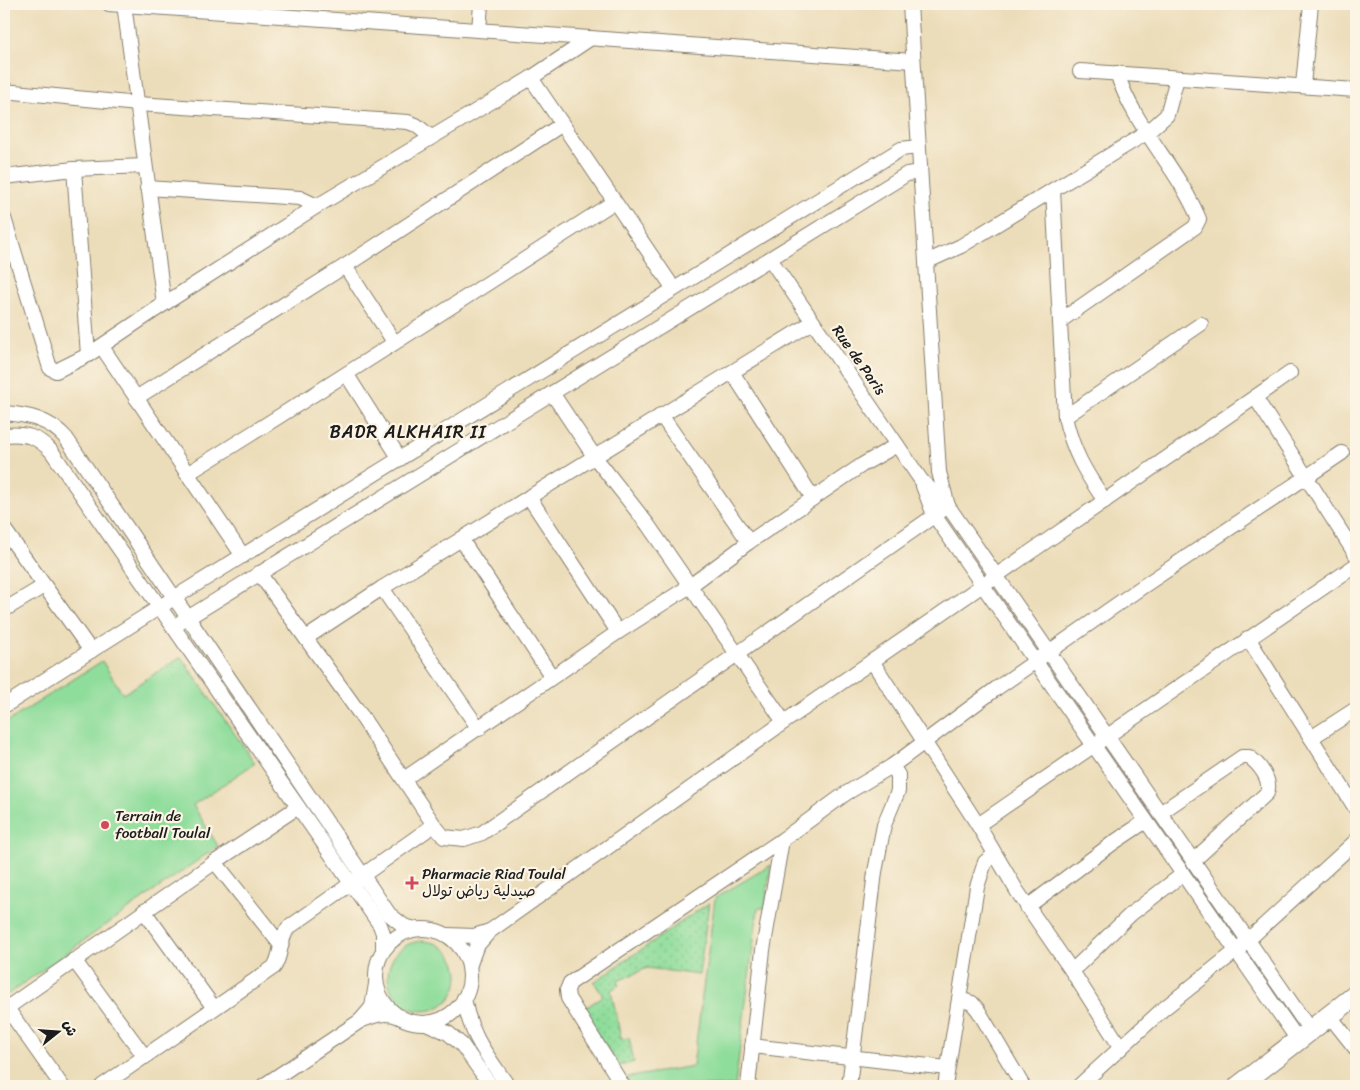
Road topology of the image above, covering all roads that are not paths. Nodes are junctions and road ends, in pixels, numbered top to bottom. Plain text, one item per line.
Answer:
1 (108, 4) edge
2 (124, 4) edge
3 (480, 4) edge
4 (910, 4) edge
5 (1311, 4) edge
6 (479, 30) junction
7 (591, 38) junction
8 (913, 61) junction
9 (1080, 71) dead end
10 (1117, 73) junction
11 (531, 78) junction
12 (1177, 78) junction
13 (1303, 85) junction
14 (1356, 90) edge
15 (4, 91) edge
16 (138, 104) junction
17 (561, 125) junction
18 (1148, 132) junction
19 (431, 137) junction
20 (918, 147) junction
21 (144, 166) junction
22 (74, 169) junction
23 (920, 172) junction
24 (4, 177) edge
25 (147, 188) junction
26 (1053, 190) junction
27 (614, 202) junction
28 (317, 206) junction
29 (4, 218) edge
30 (770, 258) junction
31 (926, 262) junction
32 (345, 266) junction
33 (674, 289) junction
34 (164, 304) junction
35 (1060, 321) junction
36 (812, 322) junction
37 (1201, 324) dead end
38 (394, 342) junction
39 (102, 347) junction
40 (88, 356) junction
41 (732, 372) junction
42 (1290, 373) dead end
43 (347, 375) junction
44 (552, 393) junction
45 (1255, 397) junction
46 (136, 398) junction
47 (4, 413) edge
48 (662, 415) junction
49 (1065, 417) junction
50 (4, 419) edge
51 (6, 435) edge
52 (897, 445) junction
53 (1342, 453) dead end
54 (594, 456) junction
55 (400, 459) junction
56 (187, 474) junction
57 (1308, 478) junction
58 (921, 480) junction
59 (529, 497) junction
60 (813, 498) junction
61 (1105, 501) junction
62 (948, 506) junction
63 (934, 515) junction
64 (4, 529) edge
65 (461, 539) junction
66 (749, 542) junction
67 (1356, 555) edge
68 (243, 556) junction
69 (1356, 565) edge
70 (259, 573) junction
71 (996, 576) junction
72 (44, 586) junction
73 (690, 586) junction
74 (983, 586) junction
75 (382, 588) junction
76 (174, 598) junction
77 (160, 607) junction
78 (4, 610) edge
79 (188, 618) junction
80 (173, 627) junction
81 (618, 632) junction
82 (306, 638) junction
83 (1248, 638) junction
84 (91, 651) junction
85 (1049, 652) junction
86 (736, 653) junction
87 (872, 662) junction
88 (1036, 662) junction
89 (552, 678) junction
90 (4, 706) edge
91 (1356, 709) edge
92 (784, 722) junction
93 (479, 729) junction
94 (1106, 736) junction
95 (1311, 738) junction
96 (924, 742) junction
97 (1093, 745) junction
98 (892, 766) junction
99 (404, 779) junction
100 (298, 807) junction
101 (1356, 809) edge
102 (1160, 813) junction
103 (1146, 822) junction
104 (434, 825) junction
105 (978, 826) junction
106 (782, 840) junction
107 (1356, 841) edge
108 (994, 855) junction
109 (1193, 861) junction
110 (215, 862) junction
111 (1183, 874) junction
112 (358, 880) junction
113 (1027, 907) junction
114 (144, 911) junction
115 (416, 929) junction
116 (490, 931) junction
117 (446, 935) junction
118 (1248, 940) junction
119 (280, 944) junction
120 (383, 950) junction
121 (1236, 951) junction
122 (74, 960) junction
123 (469, 967) junction
124 (1072, 971) junction
125 (376, 981) junction
126 (1356, 995) edge
127 (464, 998) junction
128 (959, 998) junction
129 (214, 1008) junction
130 (5, 1009) edge
131 (1329, 1016) junction
132 (402, 1018) junction
133 (360, 1021) junction
134 (426, 1023) junction
135 (1304, 1035) junction
136 (752, 1046) junction
137 (1121, 1048) junction
138 (1356, 1049) edge
139 (145, 1057) junction
140 (852, 1057) junction
141 (947, 1068) junction
142 (62, 1086) edge
143 (102, 1086) edge
144 (263, 1086) edge
145 (491, 1086) edge
146 (508, 1086) edge
147 (623, 1086) edge
148 (748, 1086) edge
149 (849, 1086) edge
150 (945, 1086) edge
151 (1023, 1086) edge
152 (1079, 1086) edge
153 (1239, 1086) edge

1 - 2 street
2 - 6 street
2 - 16 street
3 - 6 street
4 - 8 street
5 - 13 street
6 - 7 street
7 - 8 street
7 - 11 street
8 - 20 street
9 - 10 street
10 - 12 street
10 - 18 street
11 - 17 street
11 - 19 street
12 - 13 street
12 - 18 street
13 - 14 street
15 - 16 street
16 - 19 street
16 - 21 street
17 - 27 street
17 - 32 street
18 - 26 street
18 - 35 street
19 - 28 street
20 - 23 street
20 - 33 street
21 - 22 street
21 - 25 street
22 - 24 street
22 - 40 street
23 - 30 street
23 - 31 street
25 - 28 street
25 - 34 street
26 - 31 street
26 - 35 street
27 - 33 street
27 - 38 street
28 - 34 street
29 - 40 street
30 - 36 street, Rue de Paris
30 - 44 street
31 - 62 street
32 - 38 street
32 - 46 street
33 - 55 street
34 - 39 street
35 - 49 street
36 - 41 street
36 - 52 street, Rue de Paris
37 - 49 street
38 - 43 street
39 - 40 street
39 - 46 street
41 - 48 street
41 - 60 street
42 - 45 street
43 - 55 street
43 - 56 street
44 - 54 street
44 - 70 street
45 - 57 street
45 - 61 street
46 - 56 street
47 - 76 street
48 - 54 street
48 - 66 street
49 - 61 street
50 - 51 street
51 - 77 street
52 - 58 street, Rue de Paris
52 - 60 street
53 - 57 street
54 - 59 street
54 - 73 street
55 - 68 street
56 - 68 street
57 - 67 street
57 - 85 street
58 - 62 street
58 - 63 street
59 - 65 street
59 - 81 street
60 - 66 street
61 - 71 street
62 - 63 street
62 - 71 street
63 - 74 street
63 - 86 street
64 - 72 street
65 - 75 street
65 - 89 street
66 - 73 street
68 - 76 street
69 - 83 street
70 - 79 street
70 - 82 street
71 - 74 street
71 - 85 street
72 - 78 street
72 - 84 street
73 - 81 street
73 - 86 street
74 - 87 street
74 - 88 street
75 - 82 street
75 - 93 street
76 - 77 street
76 - 79 street
77 - 80 street
77 - 84 street
79 - 80 street
79 - 112 street
80 - 100 street
81 - 89 street
82 - 99 street
83 - 94 street
83 - 95 street
84 - 90 street
85 - 88 street
85 - 94 street
86 - 92 street
86 - 104 street
87 - 92 street
87 - 96 street
88 - 96 street
88 - 97 street
89 - 93 street
91 - 95 street
92 - 116 street
93 - 99 street
94 - 97 street
94 - 102 street
95 - 101 street
96 - 98 street
96 - 105 street
97 - 103 street
97 - 105 street
98 - 106 street
98 - 140 street
99 - 104 street
100 - 110 street
100 - 112 street
102 - 109 street
102 - 109 street
103 - 111 street
103 - 113 street
104 - 112 street
105 - 108 street
106 - 136 street
106 - 147 street
107 - 118 street
108 - 113 street
108 - 128 street
109 - 118 street
110 - 114 street
110 - 119 street
111 - 121 street
111 - 124 street
112 - 115 street
112 - 119 street
112 - 120 street
113 - 124 street
114 - 122 street
114 - 129 street
115 - 117 street
115 - 120 street
116 - 117 street
116 - 123 street
117 - 123 street
118 - 121 street
118 - 135 street
119 - 129 street
120 - 125 street
121 - 135 street
121 - 137 street
122 - 130 street
122 - 139 street
123 - 127 street
124 - 137 street
125 - 132 street
125 - 133 street
126 - 131 street
127 - 134 street
127 - 146 street
128 - 141 street
128 - 151 street
129 - 139 street
130 - 142 street
131 - 135 street
131 - 138 street
132 - 133 street
132 - 134 street
133 - 144 street
134 - 145 street
135 - 153 street
136 - 140 street
136 - 148 street
137 - 152 street
139 - 143 street
140 - 141 street
140 - 149 street
141 - 150 street

